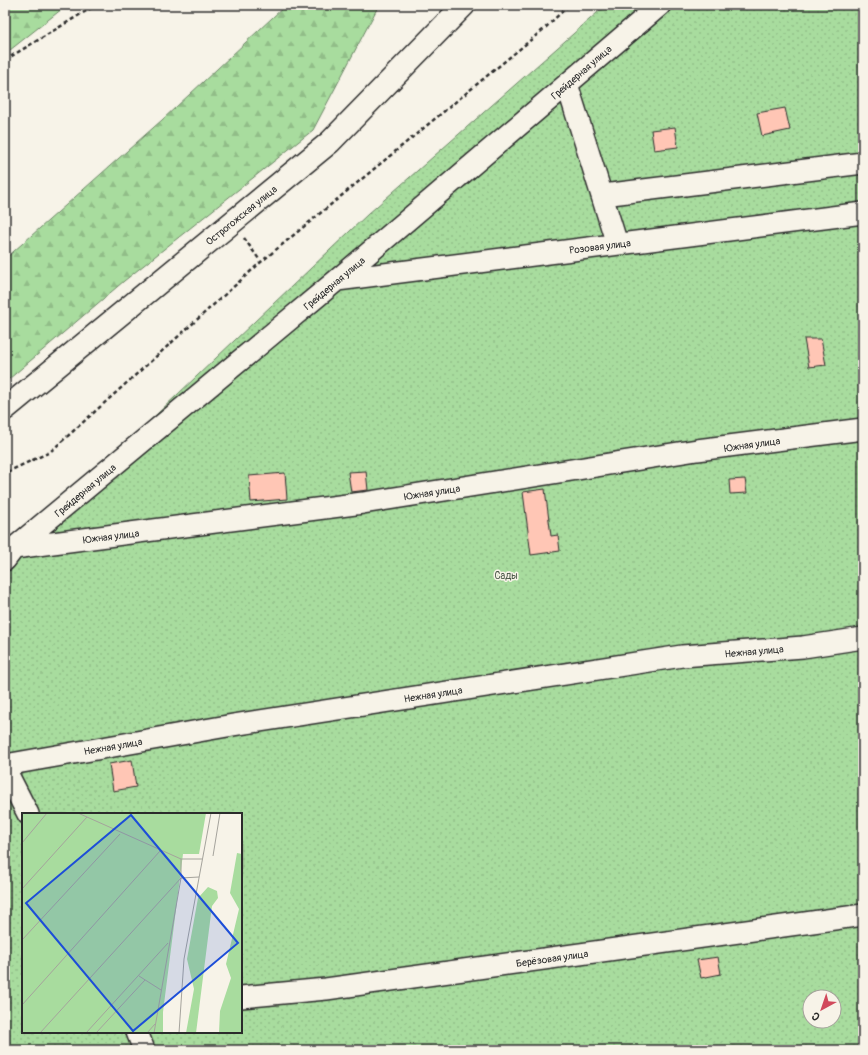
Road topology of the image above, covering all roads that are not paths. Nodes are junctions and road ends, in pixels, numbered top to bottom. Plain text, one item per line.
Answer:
1 (464, 5) edge
2 (660, 5) edge
3 (567, 84) junction
4 (863, 163) edge
5 (603, 195) junction
6 (863, 213) edge
7 (617, 244) junction
8 (337, 280) junction
9 (5, 409) edge
10 (863, 429) edge
11 (8, 550) edge
12 (863, 638) edge
13 (5, 765) edge
14 (5, 770) edge
15 (27, 813) edge
16 (863, 915) edge
17 (242, 997) edge
18 (137, 1033) edge
19 (144, 1050) edge

1 - 9 street, Острогожская улица
2 - 3 street, Грейдерная улица
3 - 5 street
3 - 8 street, Грейдерная улица
4 - 5 street
5 - 7 street
6 - 7 street, Розовая улица
7 - 8 street, Розовая улица
8 - 11 street, Грейдерная улица
10 - 11 street, Южная улица
12 - 13 street, Нежная улица
14 - 15 street
16 - 17 street, Берёзовая улица
18 - 19 street

